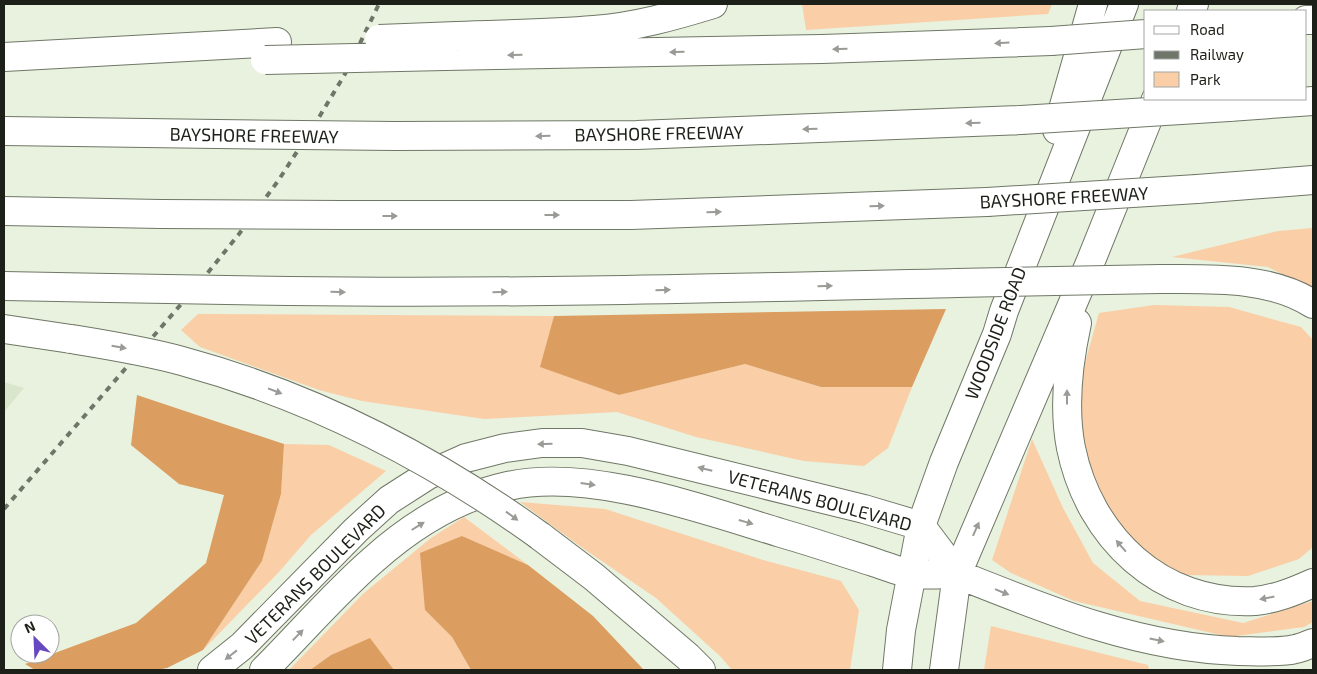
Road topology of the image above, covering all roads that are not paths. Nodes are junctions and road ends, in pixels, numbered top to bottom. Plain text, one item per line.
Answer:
1 (713, 4) edge
2 (1093, 4) edge
3 (1124, 4) edge
4 (1144, 34) edge
5 (451, 46) junction
6 (4, 58) edge
7 (1156, 100) edge
8 (1313, 101) edge
9 (4, 131) edge
10 (1313, 180) edge
11 (4, 211) edge
12 (1090, 263) junction
13 (4, 286) edge
14 (1313, 304) edge
15 (1004, 311) junction
16 (4, 329) edge
17 (921, 526) junction
18 (912, 574) junction
19 (957, 574) junction
20 (1313, 583) edge
21 (1313, 643) edge
22 (212, 670) edge
23 (264, 670) edge
24 (701, 670) edge
25 (897, 670) edge
26 (944, 670) edge

1 - 5 main road
2 - 15 main road
3 - 15 main road, WOODSIDE ROAD
4 -> 5 main road, bridge
5 - 6 main road, bridge
7 - 12 main road
8 -> 9 main road, BAYSHORE FREEWAY, bridge
11 -> 10 main road, BAYSHORE FREEWAY, bridge
19 -> 12 main road
20 -> 12 main road
13 -> 14 main road, bridge
15 - 17 main road, WOODSIDE ROAD
16 -> 24 main road, bridge
17 - 18 main road, WOODSIDE ROAD
17 - 19 main road, VETERANS BOULEVARD
17 -> 22 main road, VETERANS BOULEVARD
18 - 19 main road, VETERANS BOULEVARD
23 -> 18 main road, VETERANS BOULEVARD
18 - 25 main road, WOODSIDE ROAD
19 -> 21 main road
19 - 26 main road

